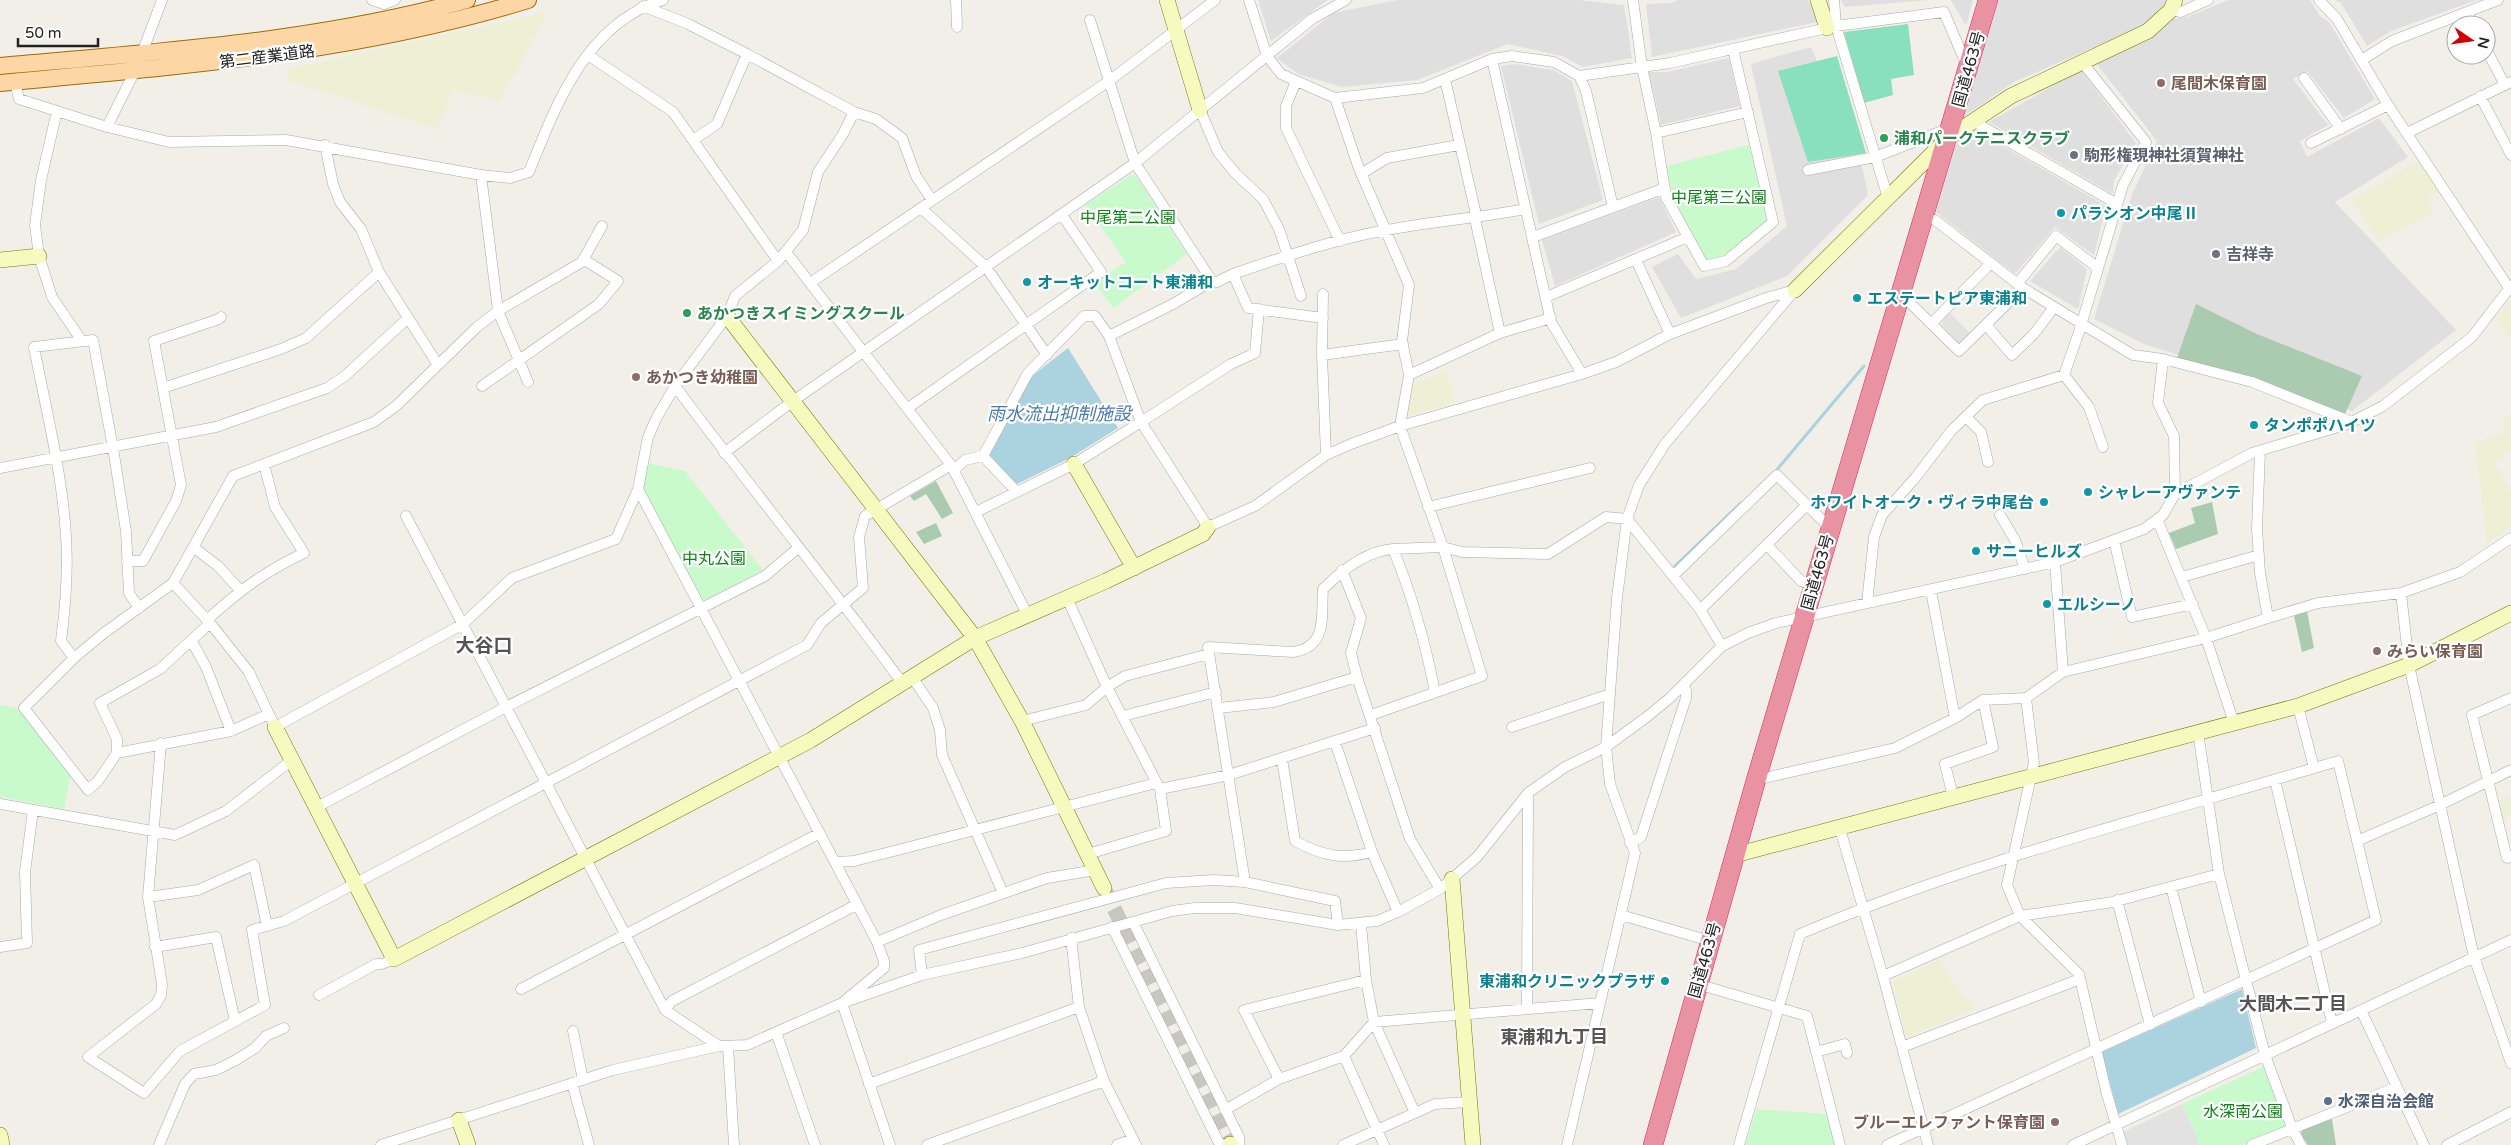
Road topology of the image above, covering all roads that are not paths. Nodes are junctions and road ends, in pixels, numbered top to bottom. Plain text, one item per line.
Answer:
1 (162, 0) edge
2 (372, 0) edge
3 (395, 0) edge
4 (467, 0) edge
5 (528, 0) edge
6 (663, 0) edge
7 (956, 0) edge
8 (1167, 0) edge
9 (1214, 0) edge
10 (1250, 0) edge
11 (1346, 0) edge
12 (1633, 0) edge
13 (1818, 0) edge
14 (1834, 0) edge
15 (1988, 0) edge
16 (2208, 0) edge
17 (2319, 0) edge
18 (2498, 0) edge
19 (2173, 5) edge
20 (644, 6) junction
21 (2467, 13) joint
22 (1090, 20) dead end
23 (957, 27) dead end
24 (1831, 27) junction
25 (1176, 29) junction
26 (1733, 49) junction
27 (142, 54) junction
28 (747, 54) junction
29 (588, 55) junction
30 (1267, 56) junction
31 (1492, 59) junction
32 (2363, 59) junction
33 (2082, 62) junction
34 (2496, 64) edge
35 (0, 66) edge
36 (1642, 67) junction
37 (1968, 68) junction
38 (136, 70) junction
39 (1579, 76) junction
40 (2304, 78) dead end
41 (1445, 79) junction
42 (1109, 81) junction
43 (1296, 81) junction
44 (7, 82) edge
45 (2508, 83) edge
46 (2480, 96) junction
47 (1335, 98) junction
48 (2388, 105) junction
49 (1200, 110) junction
50 (57, 111) junction
51 (854, 112) junction
52 (1748, 112) junction
53 (1973, 121) junction
54 (107, 126) junction
55 (2341, 128) junction
56 (1656, 133) junction
57 (1950, 133) junction
58 (2407, 133) junction
59 (693, 140) junction
60 (2311, 143) dead end
61 (325, 145) junction
62 (1459, 145) junction
63 (2511, 155) edge
64 (1875, 157) junction
65 (1135, 163) junction
66 (1808, 170) dead end
67 (1361, 174) junction
68 (481, 175) junction
69 (1665, 188) junction
70 (1888, 198) junction
71 (932, 200) junction
72 (2117, 204) junction
73 (1613, 207) junction
74 (921, 208) junction
75 (1526, 209) junction
76 (1062, 215) junction
77 (1931, 217) junction
78 (1475, 219) junction
79 (602, 226) dead end
80 (1386, 230) junction
81 (1532, 237) junction
82 (1688, 237) junction
83 (1340, 241) junction
84 (786, 252) junction
85 (1288, 255) junction
86 (39, 256) junction
87 (583, 258) junction
88 (0, 260) edge
89 (1636, 260) junction
90 (778, 261) junction
91 (1990, 264) junction
92 (986, 267) junction
93 (2098, 268) junction
94 (379, 272) junction
95 (1233, 274) junction
96 (1212, 281) junction
97 (810, 284) junction
98 (2020, 286) junction
99 (2510, 287) edge
100 (1795, 290) junction
101 (1323, 294) dead end
102 (1301, 296) dead end
103 (1899, 296) junction
104 (1546, 297) junction
105 (2054, 307) junction
106 (1259, 309) junction
107 (498, 311) junction
108 (727, 316) junction
109 (220, 317) dead end
110 (408, 318) junction
111 (1322, 318) junction
112 (1550, 318) junction
113 (2082, 323) junction
114 (1932, 324) junction
115 (1986, 324) junction
116 (1026, 325) junction
117 (1500, 333) junction
118 (1670, 334) junction
119 (1109, 336) junction
120 (82, 341) junction
121 (1403, 344) junction
122 (864, 352) junction
123 (1048, 355) junction
124 (1322, 355) junction
125 (2163, 359) junction
126 (519, 360) junction
127 (438, 365) junction
128 (1582, 374) junction
129 (1409, 375) junction
130 (2064, 376) junction
131 (528, 382) dead end
132 (482, 386) dead end
133 (675, 386) junction
134 (164, 388) junction
135 (793, 401) junction
136 (908, 408) junction
137 (1966, 416) junction
138 (1141, 422) junction
139 (2352, 422) junction
140 (1400, 426) junction
141 (173, 436) junction
142 (2103, 447) dead end
143 (114, 448) junction
144 (2260, 451) junction
145 (724, 453) junction
146 (1326, 455) junction
147 (983, 456) junction
148 (56, 458) junction
149 (1988, 462) dead end
150 (264, 464) junction
151 (1074, 464) junction
152 (952, 467) junction
153 (0, 468) edge
154 (1590, 468) dead end
155 (638, 489) junction
156 (1017, 492) junction
157 (2175, 494) junction
158 (1807, 505) junction
159 (1428, 507) junction
160 (878, 510) junction
161 (976, 512) junction
162 (2000, 515) dead end
163 (406, 516) dead end
164 (1627, 519) junction
165 (2157, 519) junction
166 (1208, 528) junction
167 (1830, 528) junction
168 (2511, 538) edge
169 (2114, 540) junction
170 (1767, 545) junction
171 (193, 547) junction
172 (1443, 547) junction
173 (798, 548) junction
174 (1393, 549) junction
175 (2259, 554) junction
176 (127, 562) junction
177 (2055, 562) junction
178 (1134, 568) junction
179 (2025, 569) junction
180 (1342, 570) junction
181 (1674, 575) junction
182 (2182, 577) junction
183 (173, 583) junction
184 (1814, 585) junction
185 (240, 590) junction
186 (1931, 591) junction
187 (2401, 593) junction
188 (1066, 598) junction
189 (844, 603) junction
190 (1867, 603) junction
191 (2192, 604) junction
192 (139, 608) junction
193 (702, 608) junction
194 (1700, 610) junction
195 (2511, 613) edge
196 (1027, 614) junction
197 (1804, 616) junction
198 (2268, 618) junction
199 (208, 621) junction
200 (463, 624) junction
201 (975, 638) junction
202 (2206, 638) junction
203 (191, 640) junction
204 (1722, 646) junction
205 (1209, 654) junction
206 (74, 658) junction
207 (2409, 665) junction
208 (2063, 672) junction
209 (1356, 677) junction
210 (739, 680) junction
211 (908, 681) junction
212 (1683, 685) junction
213 (1107, 687) junction
214 (1216, 692) junction
215 (1434, 692) junction
216 (1610, 694) junction
217 (2026, 698) junction
218 (1982, 700) junction
219 (2511, 700) edge
220 (2298, 706) junction
221 (506, 708) junction
222 (1219, 708) junction
223 (1370, 715) junction
224 (1123, 716) junction
225 (1955, 718) junction
226 (272, 720) junction
227 (1022, 721) junction
228 (2234, 723) junction
229 (1375, 728) junction
230 (1512, 728) dead end
231 (231, 731) junction
232 (2198, 732) junction
233 (1335, 742) junction
234 (160, 743) junction
235 (1606, 747) junction
236 (117, 753) junction
237 (779, 758) junction
238 (1282, 759) junction
239 (292, 760) junction
240 (2314, 768) junction
241 (2511, 770) edge
242 (1229, 775) junction
243 (2031, 778) junction
244 (1756, 780) junction
245 (2275, 780) junction
246 (2488, 781) junction
247 (544, 782) junction
248 (1158, 786) junction
249 (1528, 793) junction
250 (1953, 797) junction
251 (2208, 799) junction
252 (0, 804) edge
253 (2440, 805) junction
254 (1064, 806) junction
255 (317, 807) junction
256 (33, 810) junction
257 (975, 829) junction
258 (1840, 829) junction
259 (152, 831) junction
260 (820, 833) junction
261 (2357, 841) junction
262 (1630, 843) junction
263 (1372, 852) junction
264 (1088, 854) junction
265 (1735, 855) junction
266 (2014, 856) junction
267 (2511, 856) edge
268 (584, 859) junction
269 (835, 862) junction
270 (1096, 870) junction
271 (2219, 874) junction
272 (1452, 879) junction
273 (1245, 882) junction
274 (356, 883) junction
275 (2171, 886) junction
276 (1104, 888) tunnel mouth
277 (1440, 889) junction
278 (1003, 893) junction
279 (148, 897) junction
280 (2117, 900) junction
281 (856, 905) junction
282 (1863, 907) junction
283 (1398, 912) junction
284 (1621, 915) junction
285 (2020, 916) junction
286 (1133, 922) junction
287 (1361, 924) junction
288 (1338, 925) junction
289 (267, 926) junction
290 (1112, 927) junction
291 (624, 934) junction
292 (1071, 938) junction
293 (2511, 940) edge
294 (1710, 941) junction
295 (877, 942) junction
296 (0, 947) edge
297 (155, 947) junction
298 (2313, 949) junction
299 (2474, 957) junction
300 (394, 959) junction
301 (922, 975) junction
302 (1884, 976) junction
303 (2080, 979) junction
304 (1366, 980) junction
305 (2246, 980) junction
306 (1698, 984) junction
307 (521, 989) dead end
308 (319, 995) dead end
309 (2201, 1002) junction
310 (842, 1003) junction
311 (1600, 1003) junction
312 (1079, 1007) junction
313 (1779, 1007) junction
314 (1527, 1009) junction
315 (664, 1010) junction
316 (2361, 1010) junction
317 (1463, 1015) junction
318 (235, 1021) junction
319 (1374, 1022) junction
320 (2332, 1024) junction
321 (2150, 1025) junction
322 (284, 1028) dead end
323 (573, 1032) dead end
324 (776, 1032) junction
325 (2507, 1036) edge
326 (723, 1046) junction
327 (1902, 1047) junction
328 (2097, 1049) junction
329 (1816, 1052) junction
330 (1847, 1053) dead end
331 (2265, 1055) junction
332 (1344, 1056) junction
333 (2511, 1063) edge
334 (1279, 1079) junction
335 (583, 1080) junction
336 (1104, 1082) junction
337 (572, 1084) junction
338 (869, 1084) junction
339 (2397, 1087) junction
340 (1470, 1102) junction
341 (1225, 1110) junction
342 (2511, 1112) edge
343 (1415, 1113) junction
344 (459, 1120) junction
345 (2115, 1125) junction
346 (2292, 1128) junction
347 (1377, 1129) junction
348 (1924, 1129) junction
349 (0, 1135) edge
350 (1135, 1142) edge
351 (394, 1143) edge
352 (2, 1145) edge
353 (159, 1145) edge
354 (381, 1145) edge
355 (468, 1145) edge
356 (589, 1145) edge
357 (734, 1145) edge
358 (815, 1145) edge
359 (890, 1145) edge
360 (927, 1145) edge
361 (1117, 1145) edge
362 (1230, 1145) edge
363 (1343, 1145) edge
364 (1384, 1145) edge
365 (1473, 1145) edge
366 (1567, 1145) edge
367 (1653, 1145) edge
368 (1739, 1145) edge
369 (1840, 1145) edge
370 (1887, 1145) edge
371 (1928, 1145) edge
372 (2073, 1145) edge
373 (2122, 1145) edge
374 (2252, 1145) edge
375 (2301, 1145) edge
376 (2424, 1145) edge
377 (2447, 1145) edge

1 - 27 street
2 - 3 street
4 - 27 main road, 第二産業道路
5 - 38 main road, 第二産業道路
6 - 20 street
7 - 23 street
8 - 25 street
9 - 25 street
10 - 30 street
11 - 30 street
12 - 36 street
13 - 24 street
14 - 24 street
15 - 37 highway, 国道463号
16 - 19 street
17 - 32 street
18 - 21 street
19 - 33 street
20 - 28 street
20 - 29 street
21 - 32 street
22 - 42 street
24 - 26 street
24 - 37 street
24 - 64 street
25 - 42 street
25 - 49 street
26 - 36 street
26 - 52 street
27 - 35 main road, 第二産業道路
27 - 38 street
28 - 51 street
28 - 59 street
29 - 59 street
29 - 68 street
30 - 43 street
30 - 49 street
31 - 39 street
31 - 41 street
31 - 75 street
32 - 48 street
33 - 53 street
33 - 72 street
34 - 45 street
36 - 39 street
36 - 56 street
37 - 57 highway, 国道463号
38 - 44 main road, 第二産業道路
38 - 54 street
39 - 73 street
40 - 55 street
41 - 47 street
41 - 62 street
42 - 65 street
42 - 71 street
43 - 47 street
43 - 83 street
44 - 50 street
45 - 46 street
46 - 58 street
46 - 63 street
47 - 67 street
48 - 55 street
48 - 58 street
49 - 65 street
49 - 85 street
50 - 54 street
50 - 86 street
51 - 71 street
51 - 84 street
52 - 56 street
52 - 82 street
53 - 57 street
53 - 72 street
54 - 61 street
55 - 60 street
56 - 69 street
57 - 64 street
57 - 70 street
57 - 77 highway, 国道463号
58 - 99 street
59 - 90 street
61 - 68 street
61 - 94 street
62 - 67 street
62 - 78 street
64 - 66 street
64 - 70 street
65 - 76 street
65 - 96 street
67 - 80 street
68 - 107 street
69 - 73 street
69 - 82 street
70 - 100 street
71 - 74 street
72 - 93 street
73 - 81 street
74 - 92 street
74 - 97 street
75 - 78 street
75 - 81 street
76 - 92 street
76 - 116 street
77 - 91 street
77 - 103 highway, 国道463号
78 - 80 street
78 - 117 street
79 - 87 street
80 - 83 street
80 - 121 street
81 - 104 street
82 - 89 street
83 - 85 street
84 - 90 street
84 - 97 street
85 - 95 street
85 - 102 street
86 - 88 street
86 - 120 street
87 - 107 street
87 - 126 street
89 - 104 street
89 - 118 street
90 - 108 street
91 - 98 street
91 - 114 street
92 - 116 street
92 - 122 street
93 - 98 street
93 - 113 street
94 - 110 street
94 - 134 street
95 - 96 street
95 - 106 street
96 - 119 street
97 - 122 street
98 - 105 street
98 - 115 street
99 - 139 street
100 - 118 street
100 - 164 street
101 - 111 street
103 - 114 street
103 - 167 highway, 国道463号
104 - 112 street
105 - 113 street
105 - 115 street
106 - 111 street
106 - 138 street
107 - 126 street
107 - 127 street
108 - 133 street
108 - 135 street
109 - 134 street
110 - 127 street
110 - 141 street
111 - 124 street
112 - 117 street
112 - 128 street
113 - 125 street
113 - 130 street
114 - 115 street
116 - 123 street
116 - 136 street
117 - 129 street
118 - 128 street
119 - 123 street
119 - 138 street
120 - 143 street
120 - 148 street
121 - 124 street
121 - 129 street
122 - 135 street
122 - 136 street
123 - 147 street
124 - 146 street
125 - 139 street
125 - 157 street
126 - 131 street
126 - 132 street
127 - 150 street
128 - 140 street
129 - 140 street
130 - 137 street
130 - 142 street
133 - 145 street
133 - 155 street
134 - 141 street
135 - 145 street
135 - 160 street
136 - 152 street
137 - 149 street
137 - 190 street
138 - 151 street
138 - 166 street
139 - 144 street
140 - 146 street
140 - 159 street
141 - 143 street
141 - 176 street
143 - 148 street
143 - 176 street
144 - 157 street
144 - 175 street
145 - 173 street
146 - 166 street
147 - 152 street
147 - 156 street
148 - 153 street
148 - 206 street
150 - 171 street
150 - 185 street
151 - 156 street
151 - 178 street
152 - 160 street
152 - 161 street
154 - 159 street
155 - 193 street
155 - 200 street
156 - 161 street
157 - 165 street
158 - 167 street
158 - 170 street
158 - 181 street
159 - 172 street
160 - 189 street
160 - 201 street
161 - 196 street
162 - 179 street
163 - 200 street
164 - 172 street
164 - 181 street
164 - 216 street
165 - 169 street
165 - 182 street
166 - 178 street
167 - 184 highway, 国道463号
168 - 187 street
169 - 177 street
169 - 191 street
170 - 184 street
170 - 194 street
171 - 183 street
171 - 185 street
172 - 174 street
172 - 215 street
173 - 189 street
173 - 193 street
174 - 180 street
174 - 215 street
175 - 182 street
175 - 198 street
176 - 192 street
177 - 179 street
177 - 208 street
178 - 188 street
179 - 186 street
180 - 205 street
180 - 209 street
181 - 194 street
182 - 191 street
183 - 192 street
183 - 199 street
184 - 197 highway, 国道463号
185 - 199 street
186 - 190 street
186 - 225 street
187 - 198 street
187 - 207 street
188 - 196 street
188 - 213 street
189 - 210 street
189 - 211 street
190 - 197 street
191 - 202 street
192 - 206 street
193 - 210 street
193 - 221 street
194 - 204 street
195 - 207 street
196 - 201 street
197 - 204 street
197 - 244 highway, 国道463号
198 - 202 street
199 - 203 street
199 - 226 street
200 - 221 street
200 - 226 street
201 - 211 street
201 - 227 street
202 - 208 street
202 - 228 street
203 - 231 street
203 - 236 street
204 - 212 street
205 - 213 street
205 - 214 street
206 - 236 street
207 - 220 street
207 - 253 street
208 - 217 street
209 - 222 street
209 - 223 street
210 - 237 street
210 - 247 street
211 - 237 street
211 - 257 street
212 - 235 street
212 - 262 street
213 - 224 street
213 - 227 street
214 - 222 street
214 - 224 street
215 - 223 street
216 - 230 street
216 - 235 street
217 - 218 street
217 - 243 street
218 - 225 street
218 - 250 street
219 - 246 street
220 - 228 street
220 - 240 street
221 - 247 street
221 - 255 street
222 - 242 street
223 - 229 street
224 - 248 street
225 - 244 street
226 - 231 street
226 - 239 street
227 - 254 street
228 - 232 street
229 - 233 street
229 - 277 street
231 - 234 street
232 - 243 street
232 - 251 street
233 - 238 street
233 - 263 street
234 - 236 street
234 - 259 street
235 - 249 street
235 - 262 street
237 - 260 street
237 - 268 street
238 - 242 street
238 - 263 street
239 - 255 street
239 - 259 street
240 - 245 street
240 - 261 street
241 - 246 street
242 - 248 street
242 - 273 street
243 - 250 street
243 - 266 street
244 - 265 highway, 国道463号
245 - 251 street
245 - 298 street
246 - 253 street
246 - 267 street
247 - 268 street
247 - 274 street
248 - 254 street
248 - 264 street
249 - 272 street
249 - 314 street
250 - 258 street
251 - 266 street
251 - 271 street
252 - 256 street
253 - 261 street
253 - 299 street
254 - 257 street
254 - 264 street
255 - 274 street
256 - 259 street
256 - 296 street
257 - 269 street
257 - 278 street
258 - 265 street
258 - 282 street
259 - 279 street
260 - 269 street
260 - 291 street
261 - 298 street
262 - 284 street
263 - 283 street
264 - 270 street
265 - 294 highway, 国道463号
266 - 282 street
266 - 285 street
268 - 291 street
268 - 300 street
269 - 281 street
270 - 276 street
270 - 278 street
271 - 275 street
271 - 305 street
272 - 277 street
272 - 317 street
273 - 288 street
273 - 301 street
274 - 289 street
274 - 300 street
275 - 280 street
275 - 309 street
277 - 283 street
278 - 295 street
279 - 289 street
279 - 297 street
280 - 285 street
280 - 321 street
281 - 295 street
281 - 315 street
282 - 302 street
282 - 313 street
283 - 287 street
284 - 294 street
284 - 311 street
285 - 302 street
285 - 303 street
286 - 288 street
286 - 290 street
286 - 341 street
287 - 288 street
287 - 304 street
289 - 318 street
290 - 292 street
290 - 362 street
291 - 307 street
291 - 315 street
292 - 301 street
292 - 312 street
293 - 299 street
294 - 306 highway, 国道463号
295 - 310 street
297 - 318 street
297 - 318 street
298 - 305 street
298 - 320 street
299 - 316 street
299 - 325 street
300 - 308 street
301 - 310 street
302 - 327 street
303 - 327 street
303 - 328 street
304 - 319 street
304 - 334 street
305 - 309 street
305 - 331 street
306 - 313 street
306 - 367 highway, 国道463号
309 - 321 street
310 - 324 street
310 - 338 street
311 - 314 street
311 - 366 street
312 - 336 street
312 - 338 street
313 - 329 street
313 - 368 street
314 - 317 street
315 - 326 street
316 - 320 street
316 - 339 street
317 - 319 street
317 - 340 street
319 - 332 street
319 - 343 street
320 - 331 street
321 - 328 street
322 - 353 street
323 - 335 street
324 - 326 street
324 - 358 street
325 - 333 street
326 - 335 street
326 - 357 street
327 - 348 street
328 - 345 street
328 - 348 street
329 - 330 street
329 - 369 street
331 - 345 street
331 - 346 street
332 - 334 street
332 - 347 street
334 - 341 street
335 - 337 street
336 - 350 street
336 - 360 street
337 - 344 street
337 - 356 street
338 - 359 street
339 - 346 street
339 - 376 street
340 - 343 street
340 - 365 street
341 - 362 street
342 - 377 street
343 - 347 street
344 - 351 street
344 - 355 street
345 - 372 street
345 - 373 street
346 - 374 street
346 - 375 street
347 - 363 street
347 - 364 street
348 - 370 street
348 - 371 street
349 - 352 street
350 - 361 street
351 - 354 street

